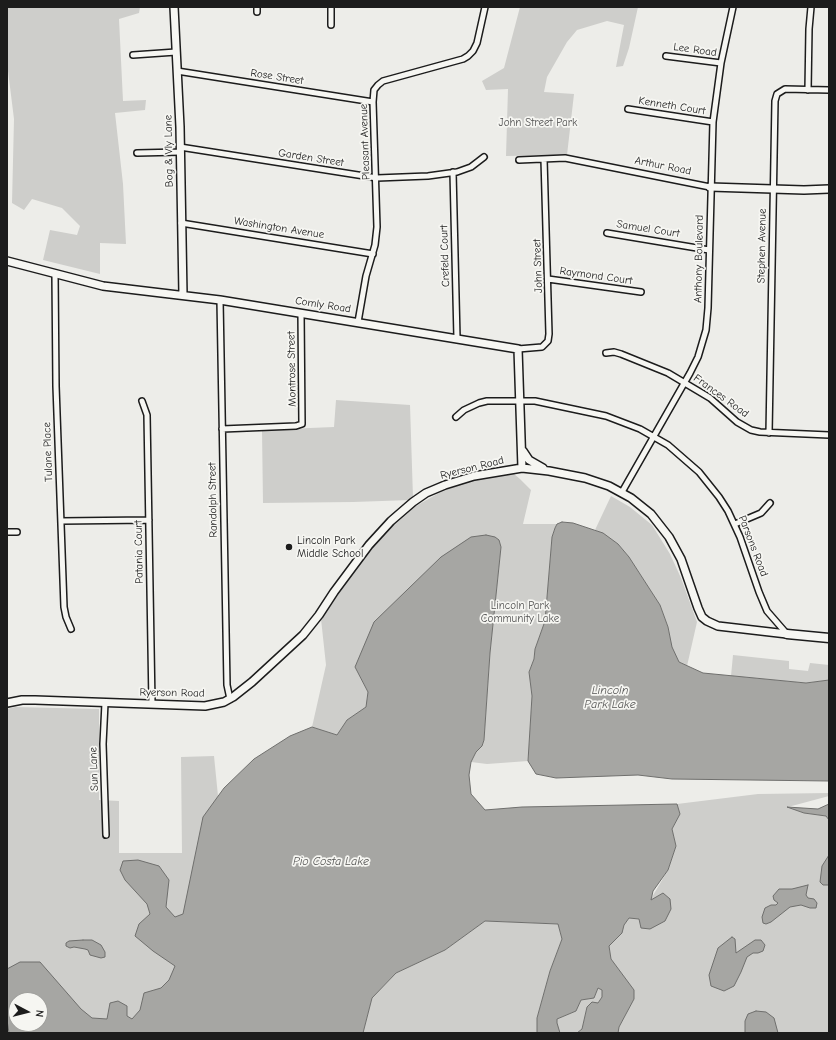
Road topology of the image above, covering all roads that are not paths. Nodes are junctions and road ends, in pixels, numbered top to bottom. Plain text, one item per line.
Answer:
1 (174, 7) edge
2 (331, 7) edge
3 (485, 7) edge
4 (733, 7) edge
5 (811, 7) edge
6 (332, 25) dead end
7 (176, 52) junction
8 (133, 55) dead end
9 (666, 56) dead end
10 (721, 63) junction
11 (177, 71) junction
12 (808, 90) junction
13 (829, 90) edge
14 (373, 102) junction
15 (628, 109) dead end
16 (713, 122) junction
17 (180, 150) junction
18 (137, 153) dead end
19 (484, 157) dead end
20 (544, 159) junction
21 (519, 160) dead end
22 (453, 172) junction
23 (376, 178) junction
24 (710, 187) junction
25 (774, 189) junction
26 (829, 189) edge
27 (181, 223) junction
28 (607, 233) dead end
29 (709, 250) junction
30 (373, 254) junction
31 (7, 261) edge
32 (55, 274) junction
33 (548, 279) junction
34 (642, 292) dead end
35 (182, 295) junction
36 (220, 300) junction
37 (301, 313) junction
38 (358, 322) junction
39 (457, 338) junction
40 (518, 349) junction
41 (606, 353) dead end
42 (685, 382) junction
43 (142, 401) dead end
44 (520, 401) junction
45 (456, 418) dead end
46 (222, 429) junction
47 (769, 433) junction
48 (829, 435) edge
49 (654, 436) junction
50 (522, 449) junction
51 (522, 468) junction
52 (563, 474) junction
53 (622, 492) junction
54 (770, 503) dead end
55 (149, 520) junction
56 (61, 521) junction
57 (735, 524) junction
58 (7, 532) edge
59 (17, 532) dead end
60 (71, 629) dead end
61 (787, 634) junction
62 (829, 638) edge
63 (230, 699) junction
64 (7, 703) edge
65 (105, 703) junction
66 (152, 704) junction
67 (106, 835) dead end

1 - 7 main road, Bog & Vly Lane
2 - 6 street
3 - 14 street, Pleasant Avenue
4 - 10 street, Anthony Boulevard
5 - 12 street
7 - 8 street
7 - 11 main road, Bog & Vly Lane
9 - 10 street, Lee Road
10 - 16 street, Anthony Boulevard
11 - 14 street, Rose Street
11 - 17 main road, Bog & Vly Lane
12 - 13 street, Stephen Avenue
12 - 25 street, Stephen Avenue
14 - 23 street, Pleasant Avenue
15 - 16 street, Kenneth Court
16 - 24 street, Anthony Boulevard
17 - 18 street, Garden Street
17 - 23 street, Garden Street
17 - 27 main road, Bog & Vly Lane
19 - 22 street, Garden Street
20 - 21 street, Arthur Road
20 - 24 street, Arthur Road
20 - 33 street, John Street
22 - 23 street, Garden Street
22 - 39 street, Crefeld Court
23 - 30 street, Pleasant Avenue
24 - 25 main road, Arthur Road
24 - 29 street, Anthony Boulevard
25 - 26 main road, Arthur Road
25 - 47 street, Stephen Avenue
27 - 30 street, Washington Avenue
27 - 35 main road, Bog & Vly Lane
28 - 29 street, Samuel Court
29 - 42 street, Anthony Boulevard
30 - 38 street, Pleasant Avenue
31 - 32 main road, Comly Road
32 - 35 main road, Comly Road
32 - 56 street, Tulane Place
33 - 34 street, Raymond Court
33 - 40 street, John Street
35 - 36 main road, Comly Road
36 - 37 main road, Comly Road
36 - 46 street, Randolph Street
37 - 38 main road, Comly Road
37 - 46 street, Montrose Street
38 - 39 main road, Comly Road
39 - 40 main road, Comly Road
40 - 44 main road
41 - 42 street, Frances Road
42 - 47 street, Frances Road
42 - 49 street, Anthony Boulevard
43 - 55 street, Patania Court
44 - 45 street, Parsons Road
44 - 49 street, Parsons Road
44 - 50 main road
46 - 63 street, Randolph Street
47 - 48 street, Frances Road
49 - 53 street, Anthony Boulevard
49 - 57 street, Parsons Road
50 - 51 main road
50 - 52 main road
51 - 52 main road, Ryerson Road
51 - 63 main road, Ryerson Road
52 - 53 main road, Ryerson Road
53 - 61 main road, Ryerson Road
54 - 57 street
55 - 56 street
55 - 66 street, Patania Court
56 - 60 street, Tulane Place
57 - 61 street, Parsons Road
58 - 59 street
61 - 62 main road
63 - 66 main road, Ryerson Road
64 - 65 main road, Ryerson Road
65 - 66 main road, Ryerson Road
65 - 67 street, Sun Lane

